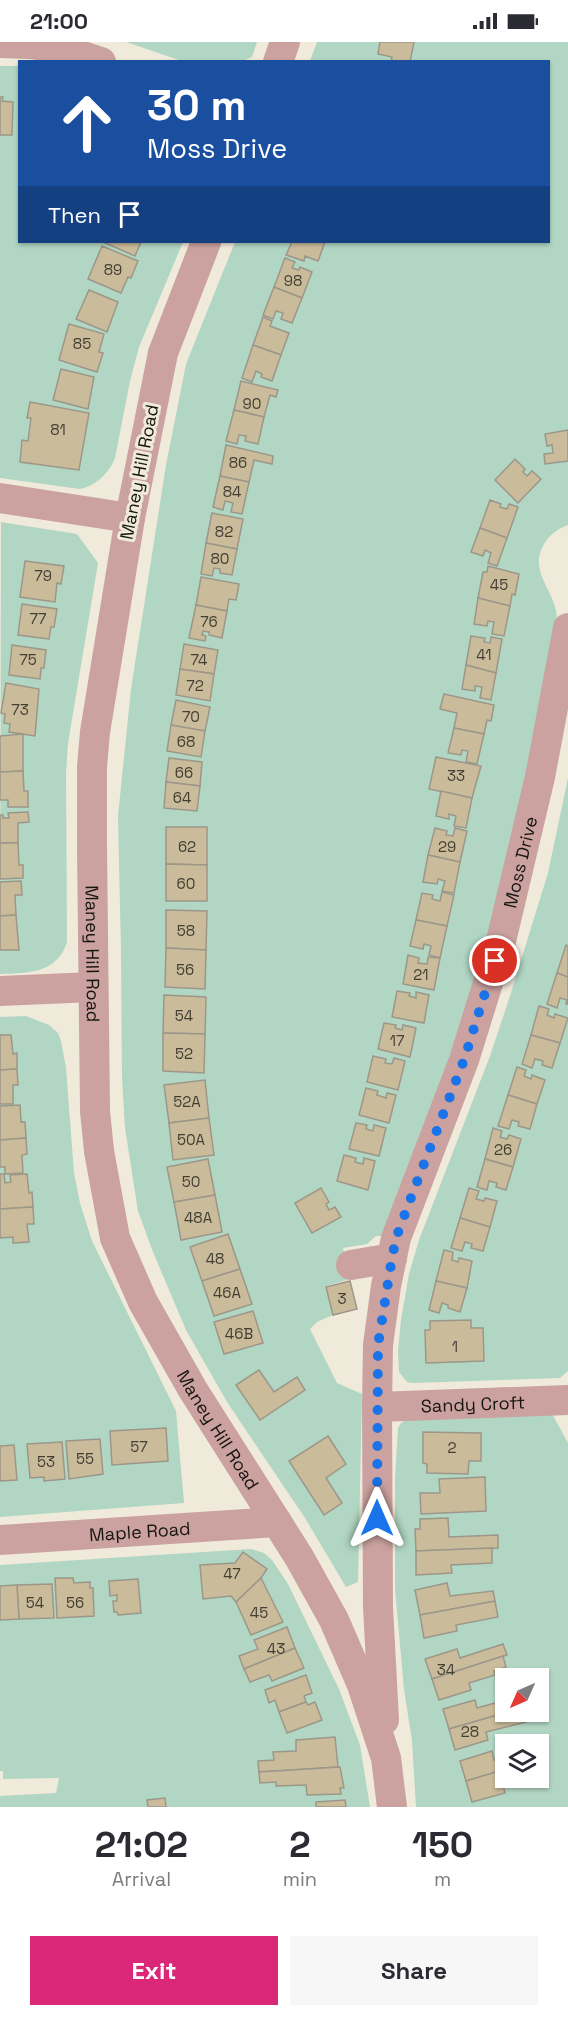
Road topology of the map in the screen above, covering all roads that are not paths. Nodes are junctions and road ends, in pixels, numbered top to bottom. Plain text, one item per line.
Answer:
1 (285, 42) edge
2 (0, 43) edge
3 (95, 60) edge
4 (279, 60) edge
5 (206, 243) edge
6 (0, 498) edge
7 (130, 518) junction
8 (568, 628) edge
9 (93, 987) junction
10 (0, 991) edge
11 (392, 1258) junction
12 (351, 1265) dead end
13 (568, 1400) edge
14 (377, 1407) junction
15 (278, 1522) junction
16 (0, 1540) edge
17 (378, 1607) junction
18 (334, 1620) junction
19 (386, 1758) junction
20 (393, 1807) edge

1 - 4 street
2 - 3 street
5 - 7 street, Maney Hill Road
6 - 7 street
7 - 9 street, Maney Hill Road
8 - 11 street, Moss Drive
9 - 10 street
9 - 15 street, Maney Hill Road
11 - 12 street
11 - 14 street, Moss Drive
13 - 14 street, Sandy Croft
14 - 17 street, Maney Hill Road
15 - 16 street, Maple Road
15 - 18 street, Maney Hill Road
17 - 18 street
17 - 19 street, Maney Hill Road
18 - 19 street, Maney Hill Road
19 - 20 street, Maney Hill Road

